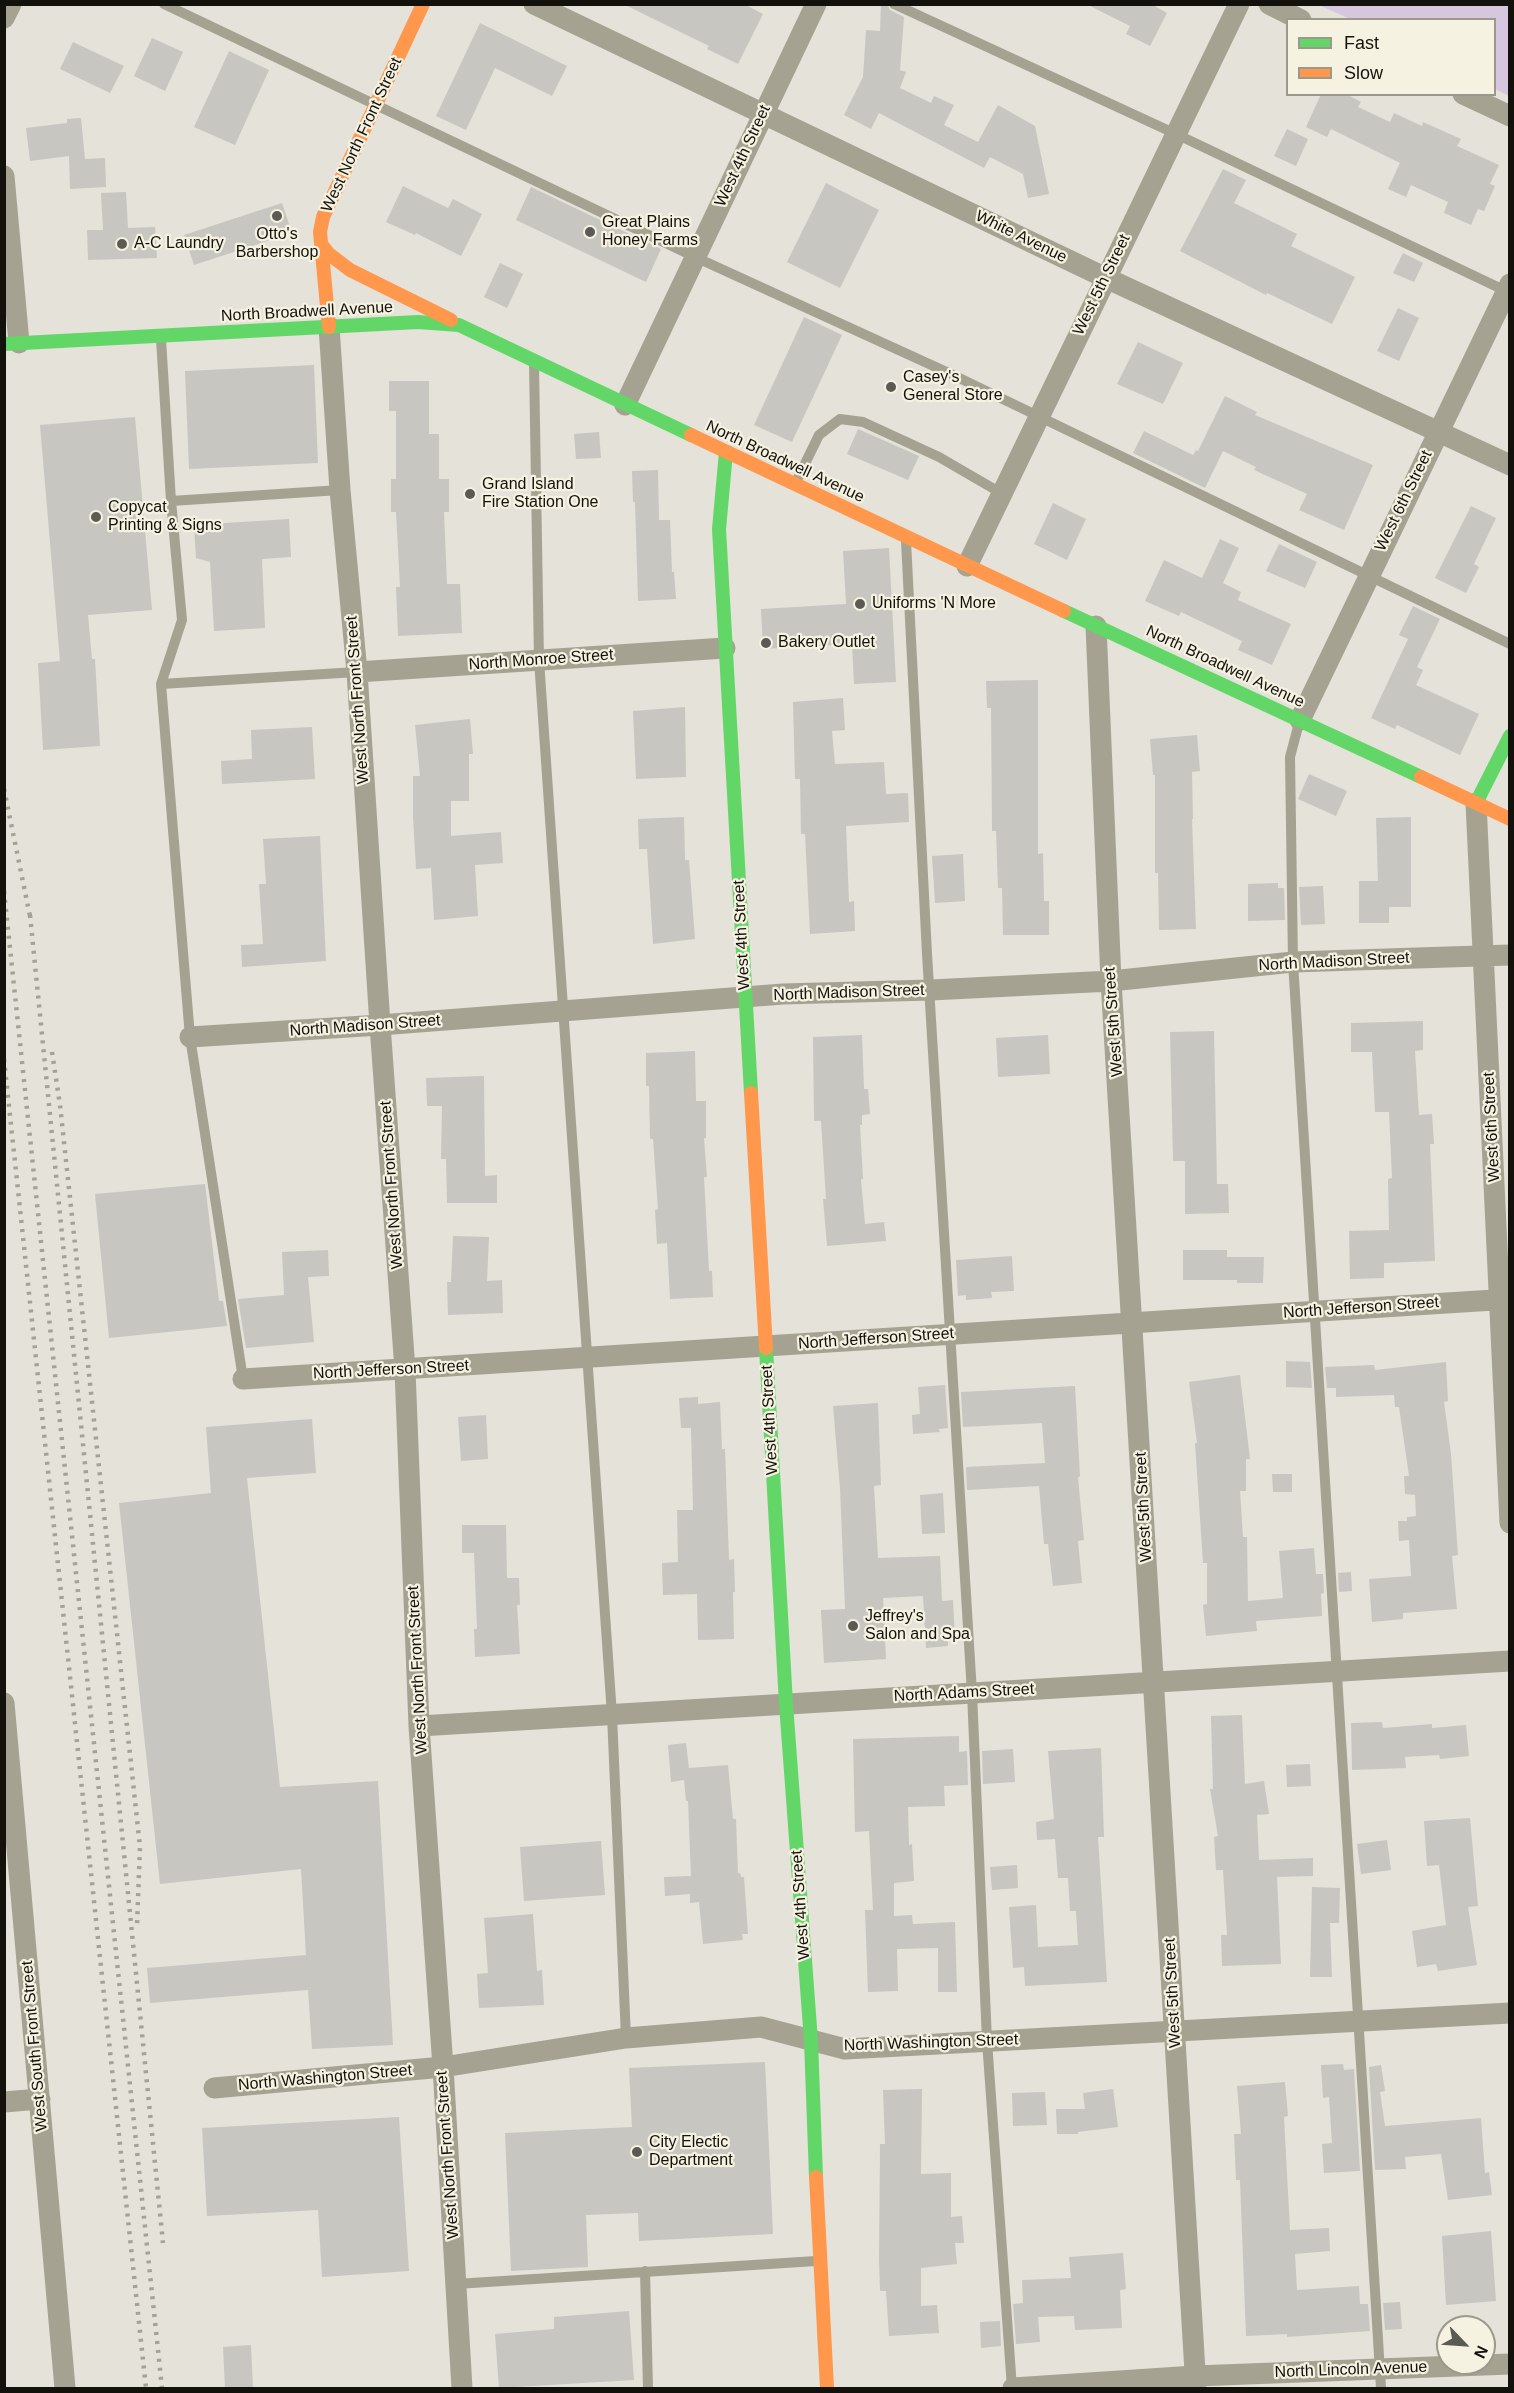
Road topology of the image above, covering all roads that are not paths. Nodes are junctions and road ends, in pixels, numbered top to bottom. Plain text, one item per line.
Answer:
1 (11, 4) edge
2 (164, 4) edge
3 (423, 4) edge
4 (534, 4) edge
5 (816, 4) edge
6 (894, 4) edge
7 (1239, 4) edge
8 (1269, 4) edge
9 (4, 18) edge
10 (1297, 18) edge
11 (1467, 96) edge
12 (376, 104) junction
13 (764, 113) junction
14 (1509, 116) edge
15 (1176, 134) junction
16 (4, 176) edge
17 (321, 244) junction
18 (695, 257) junction
19 (1106, 278) junction
20 (1508, 289) edge
21 (459, 325) junction
22 (329, 327) junction
23 (161, 337) junction
24 (12, 344) edge
25 (534, 360) junction
26 (625, 405) junction
27 (1038, 417) junction
28 (1437, 432) junction
29 (726, 452) junction
30 (1509, 465) edge
31 (795, 484) junction
32 (340, 490) junction
33 (1001, 493) junction
34 (171, 501) junction
35 (906, 537) junction
36 (967, 566) junction
37 (1367, 576) junction
38 (1096, 626) junction
39 (1509, 644) edge
40 (725, 648) junction
41 (539, 660) junction
42 (357, 672) junction
43 (161, 684) junction
44 (1300, 720) junction
45 (1509, 736) edge
46 (1476, 803) junction
47 (1509, 819) edge
48 (1509, 955) edge
49 (1484, 956) junction
50 (1293, 962) junction
51 (1111, 981) junction
52 (931, 990) junction
53 (745, 997) junction
54 (565, 1011) junction
55 (380, 1025) junction
56 (189, 1038) junction
57 (1504, 1299) edge
58 (1314, 1311) junction
59 (1133, 1323) junction
60 (950, 1334) junction
61 (766, 1347) junction
62 (588, 1358) junction
63 (405, 1370) junction
64 (243, 1379) joint
65 (1509, 1523) edge
66 (1509, 1661) edge
67 (1336, 1671) junction
68 (1154, 1682) junction
69 (972, 1693) junction
70 (4, 1703) edge
71 (786, 1704) junction
72 (612, 1715) junction
73 (419, 1726) junction
74 (1509, 2013) edge
75 (1359, 2021) junction
76 (1175, 2031) junction
77 (626, 2038) junction
78 (811, 2041) junction
79 (987, 2041) junction
80 (443, 2067) junction
81 (214, 2088) dead end
82 (40, 2099) junction
83 (4, 2102) edge
84 (819, 2261) junction
85 (645, 2271) junction
86 (456, 2284) junction
87 (1509, 2364) edge
88 (1381, 2379) edge
89 (1196, 2382) edge
90 (65, 2388) edge
91 (462, 2388) edge
92 (648, 2388) edge
93 (826, 2388) edge
94 (1013, 2388) edge

1 - 9 street
2 - 12 lane
3 - 12 main road, West North Front Street
4 - 13 street, White Avenue
5 - 13 street, West 4th Street
6 - 15 lane
7 - 15 street, West 5th Street
8 - 10 street
11 - 14 street
12 - 17 main road, West North Front Street
12 - 18 lane
13 - 18 street, West 4th Street
13 - 19 street, White Avenue
15 - 19 street, West 5th Street
15 - 20 lane
16 - 24 street
17 - 21 main road
17 - 22 main road, West North Front Street
18 - 26 street, West 4th Street
18 - 27 lane
19 - 27 street, West 5th Street
19 - 28 street, White Avenue
20 - 28 street, West 6th Street
21 - 22 main road, North Broadwell Avenue
21 - 25 main road, North Broadwell Avenue
22 - 23 main road, North Broadwell Avenue
22 - 32 street, West North Front Street
23 - 24 main road, North Broadwell Avenue
23 - 34 lane
25 - 26 main road, North Broadwell Avenue
25 - 41 lane
26 - 29 main road, North Broadwell Avenue
27 - 33 street, West 5th Street
27 - 37 lane
28 - 30 street, White Avenue
28 - 37 street, West 6th Street
29 - 31 main road, North Broadwell Avenue
29 - 40 main road, West 4th Street
31 - 33 lane
31 - 35 main road, North Broadwell Avenue
32 - 34 lane
32 - 42 street, West North Front Street
33 - 36 street, West 5th Street
34 - 43 lane
35 - 36 main road, North Broadwell Avenue
35 - 52 lane
36 - 38 main road, North Broadwell Avenue
37 - 39 lane
37 - 44 street, West 6th Street
38 - 44 main road, North Broadwell Avenue
38 - 51 street, West 5th Street
40 - 41 street, North Monroe Street
40 - 53 main road, West 4th Street
41 - 42 street, North Monroe Street
41 - 54 lane
42 - 43 lane
42 - 55 street, West North Front Street
43 - 56 lane
44 - 46 main road, North Broadwell Avenue
44 - 50 lane
45 - 46 main road
46 - 47 main road, North Broadwell Avenue
46 - 49 street, West 6th Street
48 - 49 street, North Madison Street
49 - 50 street, North Madison Street
49 - 57 street, West 6th Street
50 - 51 street, North Madison Street
50 - 58 lane
51 - 52 street, North Madison Street
51 - 59 street, West 5th Street
52 - 53 street, North Madison Street
52 - 60 lane
53 - 54 street, North Madison Street
53 - 61 main road, West 4th Street
54 - 55 street, North Madison Street
54 - 62 lane
55 - 56 street, North Madison Street
55 - 63 street, West North Front Street
56 - 64 lane
57 - 58 street, North Jefferson Street
57 - 65 street, West 6th Street
58 - 59 street, North Jefferson Street
58 - 67 lane
59 - 60 street, North Jefferson Street
59 - 68 street, West 5th Street
60 - 61 street, North Jefferson Street
60 - 69 lane
61 - 62 street, North Jefferson Street
61 - 71 main road, West 4th Street
62 - 63 street, North Jefferson Street
62 - 72 lane
63 - 64 street, North Jefferson Street
63 - 73 street, West North Front Street
66 - 67 street, North Adams Street
67 - 68 street, North Adams Street
67 - 75 lane
68 - 69 street, North Adams Street
68 - 76 street, West 5th Street
69 - 71 street, North Adams Street
69 - 79 lane
70 - 82 street, West South Front Street
71 - 72 street, North Adams Street
71 - 78 main road, West 4th Street
72 - 73 street, North Adams Street
72 - 77 lane
73 - 80 street, West North Front Street
74 - 75 street, North Washington Street
75 - 76 street, North Washington Street
75 - 88 lane
76 - 79 street, North Washington Street
76 - 89 street, West 5th Street
77 - 78 street, North Washington Street
77 - 80 street, North Washington Street
78 - 79 street, North Washington Street
78 - 84 main road, West 4th Street
79 - 94 lane
80 - 81 street, North Washington Street
80 - 86 street, West North Front Street
82 - 83 street
82 - 90 street, West South Front Street
84 - 85 lane
84 - 93 main road, West 4th Street
85 - 86 lane
85 - 92 lane
86 - 91 street, West North Front Street
87 - 88 street, North Lincoln Avenue
88 - 89 street, North Lincoln Avenue
89 - 94 street, North Lincoln Avenue

